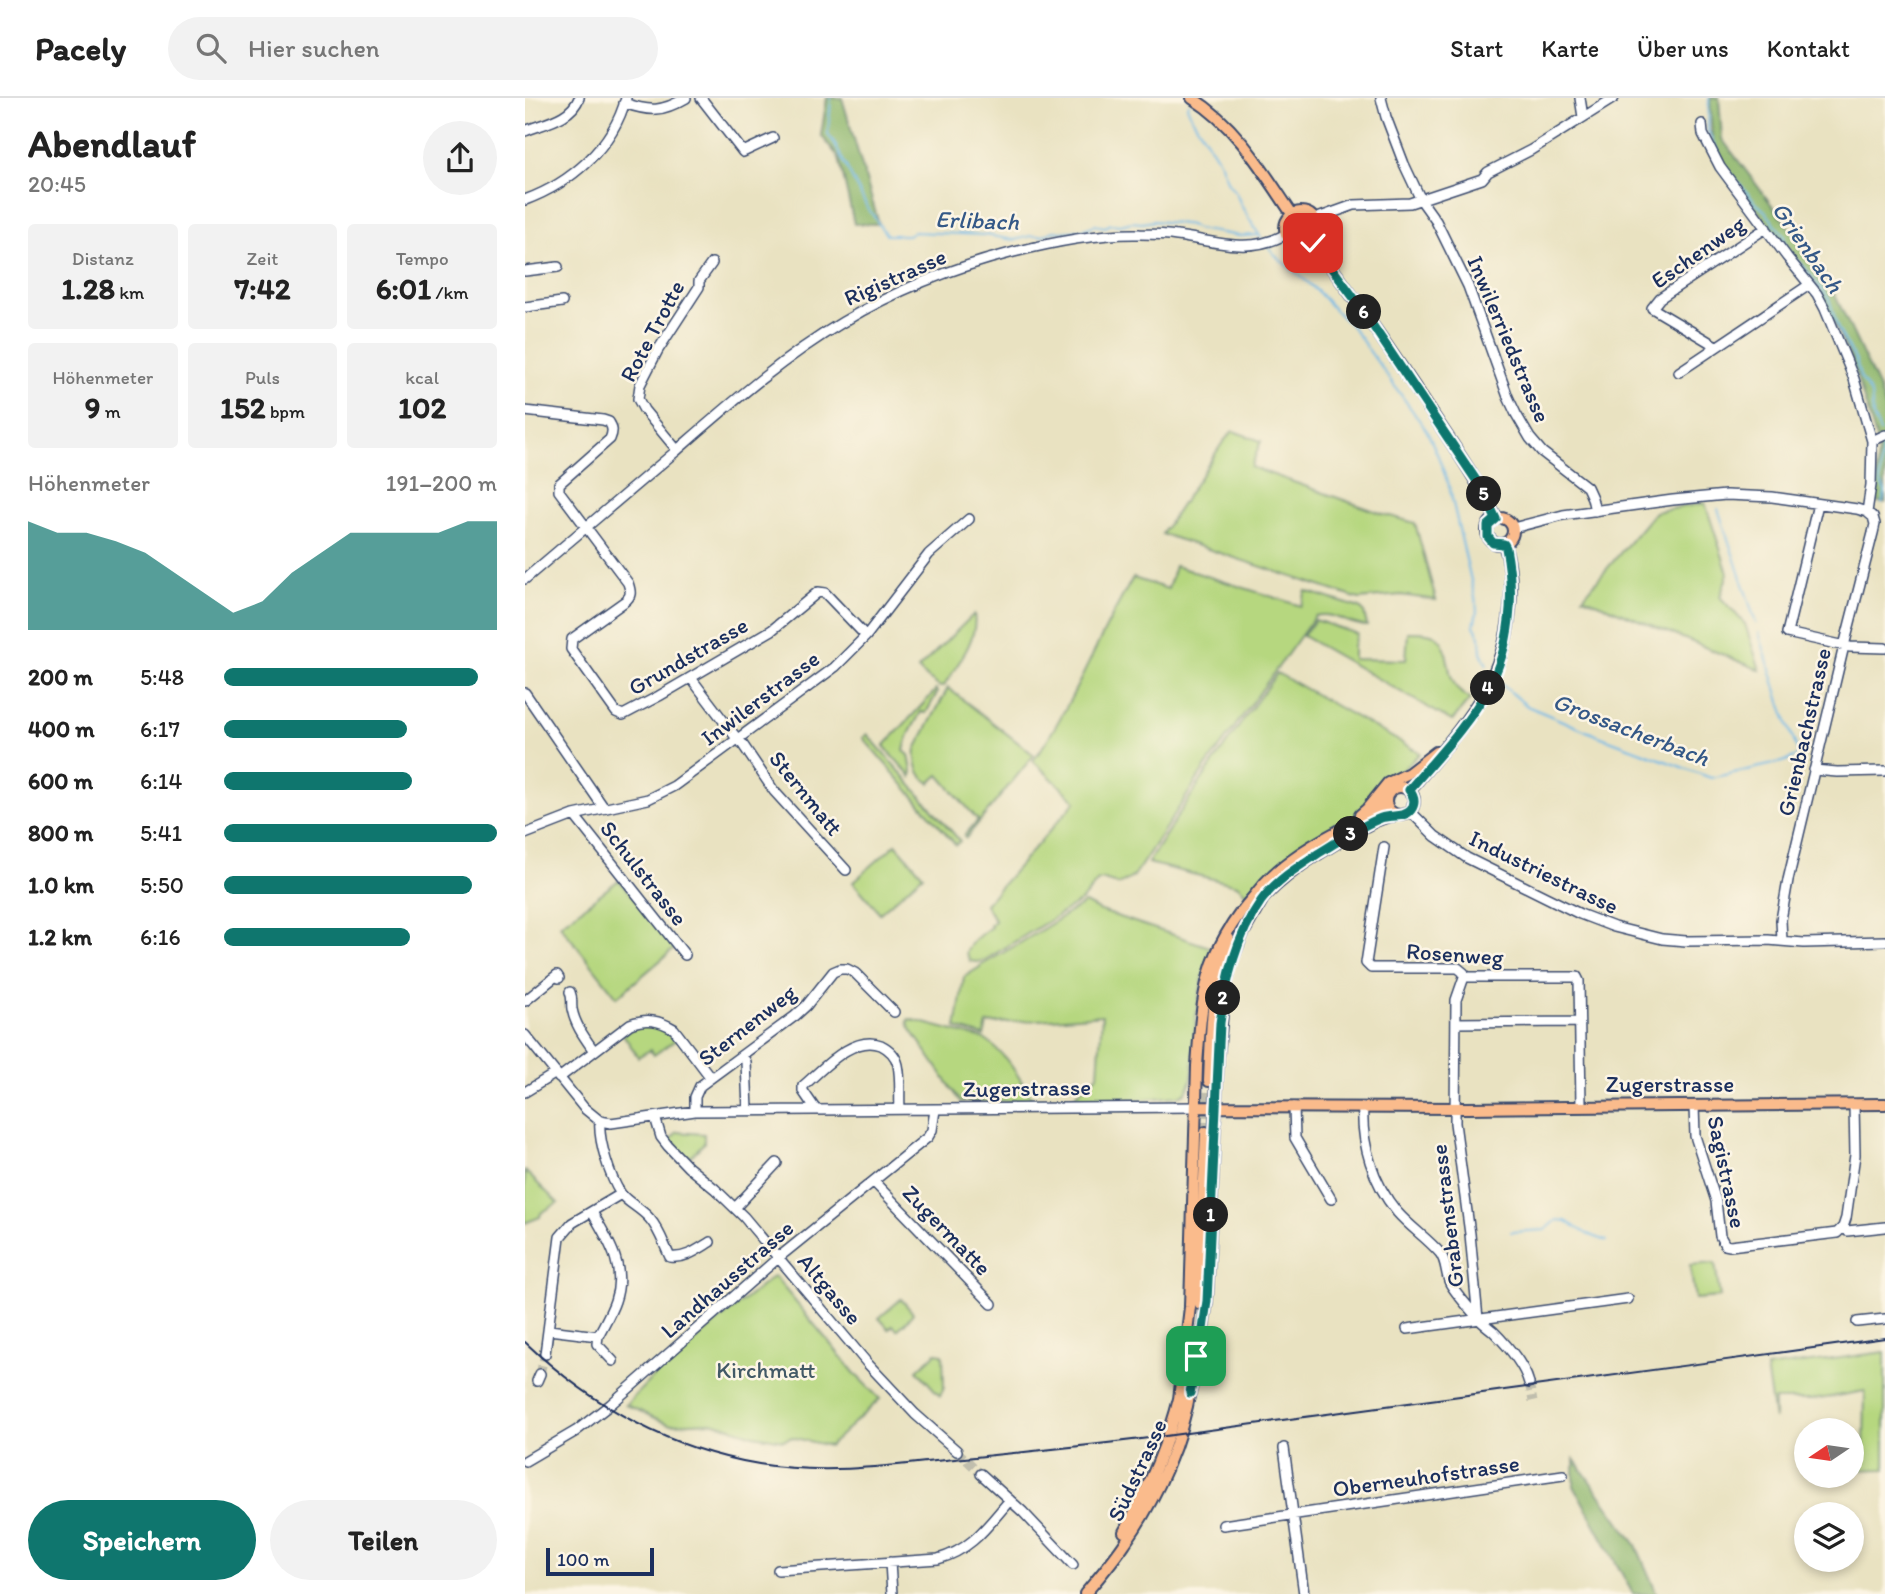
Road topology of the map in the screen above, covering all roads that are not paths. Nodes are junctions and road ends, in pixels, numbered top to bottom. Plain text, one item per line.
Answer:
1 (579, 98) edge
2 (686, 98) edge
3 (701, 98) edge
4 (1381, 98) edge
5 (1580, 98) edge
6 (1614, 98) edge
7 (1193, 99) edge
8 (625, 100) edge
9 (666, 103) edge
10 (1583, 117) junction
11 (1702, 124) dead end
12 (525, 131) edge
13 (773, 138) dead end
14 (525, 200) edge
15 (1421, 200) junction
16 (1292, 214) junction
17 (1315, 219) junction
18 (1766, 228) junction
19 (1286, 234) junction
20 (1311, 240) junction
21 (712, 263) dead end
22 (558, 267) dead end
23 (525, 271) edge
24 (1809, 285) junction
25 (562, 302) dead end
26 (525, 307) edge
27 (1716, 346) junction
28 (1679, 372) dead end
29 (525, 411) edge
30 (1880, 437) edge
31 (677, 450) junction
32 (1818, 504) junction
33 (1595, 511) junction
34 (1870, 514) junction
35 (1884, 515) edge
36 (969, 519) dead end
37 (1496, 519) junction
38 (585, 528) junction
39 (1513, 528) junction
40 (1504, 544) junction
41 (525, 579) edge
42 (866, 636) junction
43 (1844, 646) junction
44 (1885, 648) edge
45 (691, 678) junction
46 (525, 693) edge
47 (739, 740) junction
48 (1445, 748) junction
49 (1814, 770) junction
50 (1885, 771) edge
51 (1409, 790) junction
52 (1386, 802) junction
53 (604, 808) junction
54 (1410, 811) junction
55 (574, 815) junction
56 (1397, 815) junction
57 (1339, 831) junction
58 (525, 834) edge
59 (1384, 847) dead end
60 (846, 870) dead end
61 (1258, 898) junction
62 (1782, 941) junction
63 (1885, 941) edge
64 (685, 955) dead end
65 (558, 976) dead end
66 (1464, 977) junction
67 (570, 992) dead end
68 (525, 1001) edge
69 (894, 1012) dead end
70 (1579, 1022) junction
71 (1456, 1023) junction
72 (525, 1035) edge
73 (594, 1051) junction
74 (742, 1055) junction
75 (557, 1076) junction
76 (711, 1078) junction
77 (1209, 1081) tunnel mouth
78 (525, 1092) edge
79 (1854, 1104) junction
80 (1885, 1104) edge
81 (1581, 1105) junction
82 (1694, 1106) junction
83 (1197, 1107) junction
84 (1216, 1107) junction
85 (1294, 1107) junction
86 (1363, 1107) junction
87 (1455, 1107) junction
88 (900, 1109) junction
89 (748, 1110) junction
90 (816, 1110) junction
91 (935, 1110) junction
92 (695, 1111) junction
93 (656, 1117) junction
94 (600, 1121) junction
95 (1206, 1132) tunnel mouth
96 (777, 1163) dead end
97 (874, 1182) junction
98 (621, 1194) junction
99 (1331, 1199) dead end
100 (735, 1208) junction
101 (592, 1212) junction
102 (1843, 1227) junction
103 (1885, 1227) edge
104 (710, 1242) dead end
105 (778, 1258) junction
106 (1200, 1275) junction
107 (1628, 1299) dead end
108 (992, 1304) dead end
109 (1478, 1319) junction
110 (1885, 1319) edge
111 (1857, 1322) dead end
112 (1407, 1329) dead end
113 (549, 1330) junction
114 (598, 1336) junction
115 (545, 1354) tunnel mouth
116 (613, 1360) dead end
117 (1529, 1383) tunnel mouth
118 (1190, 1393) junction
119 (1179, 1399) junction
120 (1284, 1448) dead end
121 (957, 1451) tunnel mouth
122 (525, 1461) edge
123 (981, 1474) tunnel mouth
124 (1563, 1475) dead end
125 (1010, 1500) junction
126 (1294, 1515) junction
127 (1223, 1525) dead end
128 (890, 1562) junction
129 (1073, 1565) dead end
130 (778, 1570) dead end
131 (1088, 1591) edge
132 (892, 1594) edge
133 (1304, 1594) edge

1 - 12 street
2 - 9 street
3 - 13 street
4 - 15 street, Inwilerriedstrasse
5 - 10 street
6 - 10 street
7 - 16 main road
8 - 9 street
8 - 14 street
10 - 15 street
11 - 18 street
15 - 17 street
15 - 33 street, Inwilerriedstrasse
16 - 17 main road
16 - 19 main road
17 - 20 main road
18 - 24 street
18 - 27 street, Eschenweg
19 - 20 main road
19 - 31 street, Rigistrasse
20 - 37 main road
21 - 31 street, Rote Trotte
22 - 23 street
24 - 27 street
24 - 30 street
25 - 26 street
27 - 28 street
29 - 38 street
30 - 34 street
31 - 38 street, Rigistrasse
32 - 33 street
32 - 34 street
32 - 43 street
33 - 39 street
34 - 35 street
34 - 43 street, Grienbachstrasse
36 - 42 street, Inwilerstrasse
37 - 39 main road
37 - 40 main road
38 - 41 street, Rigistrasse
38 - 45 street, Grundstrasse
39 - 40 main road
40 - 48 main road
42 - 45 street, Grundstrasse
42 - 47 street, Inwilerstrasse
43 - 44 street
43 - 49 street, Grienbachstrasse
45 - 47 street, Sternmatt
46 - 53 street
47 - 53 street, Inwilerstrasse
47 - 60 street, Sternmatt
48 - 51 main road
48 - 57 main road
49 - 50 street
49 - 62 street, Grienbachstrasse
51 - 52 main road
51 - 54 main road
52 - 56 main road
52 - 57 main road
53 - 55 street, Inwilerstrasse
54 - 56 main road
54 - 62 street, Industriestrasse
55 - 58 street, Inwilerstrasse
55 - 64 street, Schulstrasse
56 - 61 main road
57 - 61 main road
59 - 66 street, Rosenweg
61 - 77 main road
61 - 83 main road
61 - 84 main road
62 - 63 street, Industriestrasse
65 - 68 street
66 - 70 street, Rosenweg
66 - 71 street
67 - 73 street
69 - 74 street, Sternenweg
70 - 71 street
70 - 81 street
71 - 87 street
72 - 75 street
73 - 75 street
73 - 76 street
74 - 76 street, Sternenweg
74 - 89 street
75 - 78 street
75 - 94 street
76 - 92 street, Sternenweg
79 - 80 main road, Zugerstrasse
79 - 82 main road, Zugerstrasse
79 - 102 street
81 - 82 main road, Zugerstrasse
81 - 87 main road, Zugerstrasse
82 - 102 street, Sagistrasse
83 - 84 main road, Zugerstrasse
83 - 91 street, Zugerstrasse
83 - 119 main road
84 - 85 main road, Zugerstrasse
84 - 118 main road
85 - 86 main road, Zugerstrasse
85 - 99 street
86 - 87 main road, Zugerstrasse
86 - 109 street
87 - 109 street, Grabenstrasse
88 - 90 street, Zugerstrasse
88 - 90 street
88 - 91 street, Zugerstrasse
89 - 90 street, Zugerstrasse
89 - 92 street, Zugerstrasse
91 - 97 street, Landhausstrasse
92 - 93 street, Zugerstrasse
93 - 94 street, Zugerstrasse
93 - 100 street, Altgasse
94 - 98 street
95 - 106 main road, Südstrasse
96 - 100 street
97 - 105 street, Landhausstrasse
97 - 108 street, Zugermatte
98 - 101 street
98 - 104 street
100 - 105 street, Altgasse
101 - 113 street
101 - 114 street
102 - 103 street
105 - 121 street, Altgasse
105 - 122 street, Landhausstrasse
106 - 118 main road, Südstrasse
106 - 119 main road, Südstrasse
107 - 109 street
109 - 112 street
109 - 117 street
110 - 111 street
113 - 114 street
113 - 115 street
114 - 116 street
118 - 131 main road, Südstrasse
119 - 131 main road, Südstrasse
120 - 126 street
123 - 125 street
124 - 126 street, Oberneuhofstrasse
125 - 128 street
125 - 129 street
126 - 127 street, Oberneuhofstrasse
126 - 133 street
128 - 130 street
128 - 132 street

